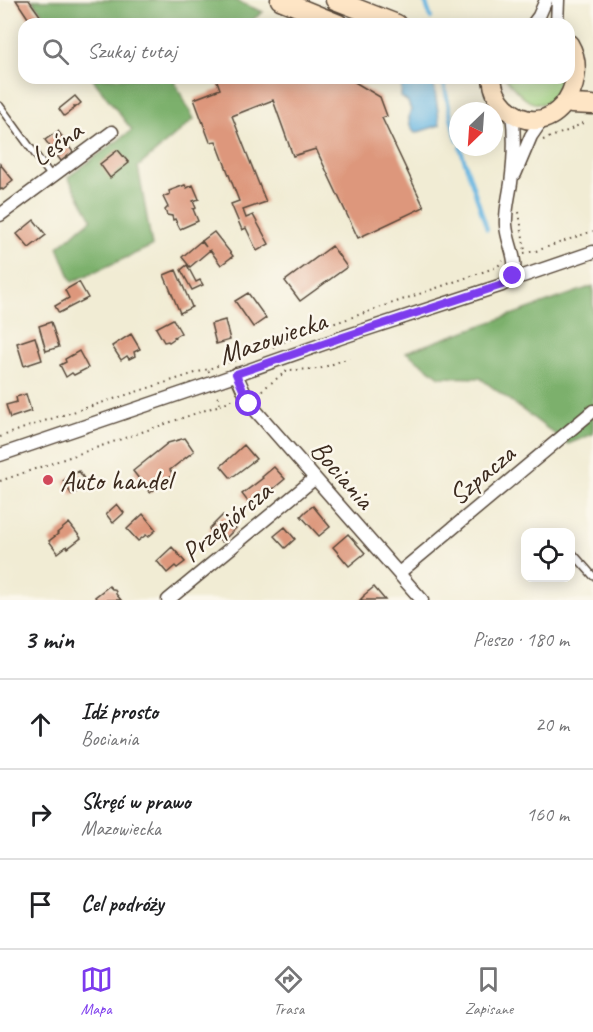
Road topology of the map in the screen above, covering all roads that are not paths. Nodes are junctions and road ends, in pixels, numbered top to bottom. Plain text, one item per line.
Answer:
1 (280, 0) edge
2 (335, 0) edge
3 (546, 0) edge
4 (558, 0) edge
5 (324, 18) edge
6 (382, 18) edge
7 (538, 18) edge
8 (557, 18) edge
9 (575, 51) edge
10 (587, 66) edge
11 (490, 84) edge
12 (571, 104) junction
13 (593, 105) edge
14 (0, 106) edge
15 (512, 113) junction
16 (542, 120) junction
17 (112, 132) dead end
18 (51, 176) junction
19 (511, 183) junction
20 (0, 215) edge
21 (593, 252) edge
22 (513, 276) junction
23 (236, 374) junction
24 (593, 411) edge
25 (0, 455) edge
26 (314, 479) junction
27 (575, 556) edge
28 (399, 573) junction
29 (593, 576) edge
30 (419, 599) edge
31 (168, 600) edge

1 - 5 main road
2 - 6 main road
3 - 7 street
4 - 8 street
9 - 10 main road
10 - 12 main road
11 - 15 main road
12 - 13 main road
12 - 16 main road
14 - 18 lane
15 - 16 main road
15 - 19 street
16 - 19 street
17 - 18 street, Leśna
18 - 20 street, Leśna
19 - 22 street
21 - 22 street, Mazowiecka
22 - 23 street, Mazowiecka
23 - 25 street, Mazowiecka
23 - 26 street, Bociania
24 - 28 street, Szpacza
26 - 28 street, Bociania
26 - 31 street, Przepiórcza
27 - 29 lane
28 - 30 street, Bociania

